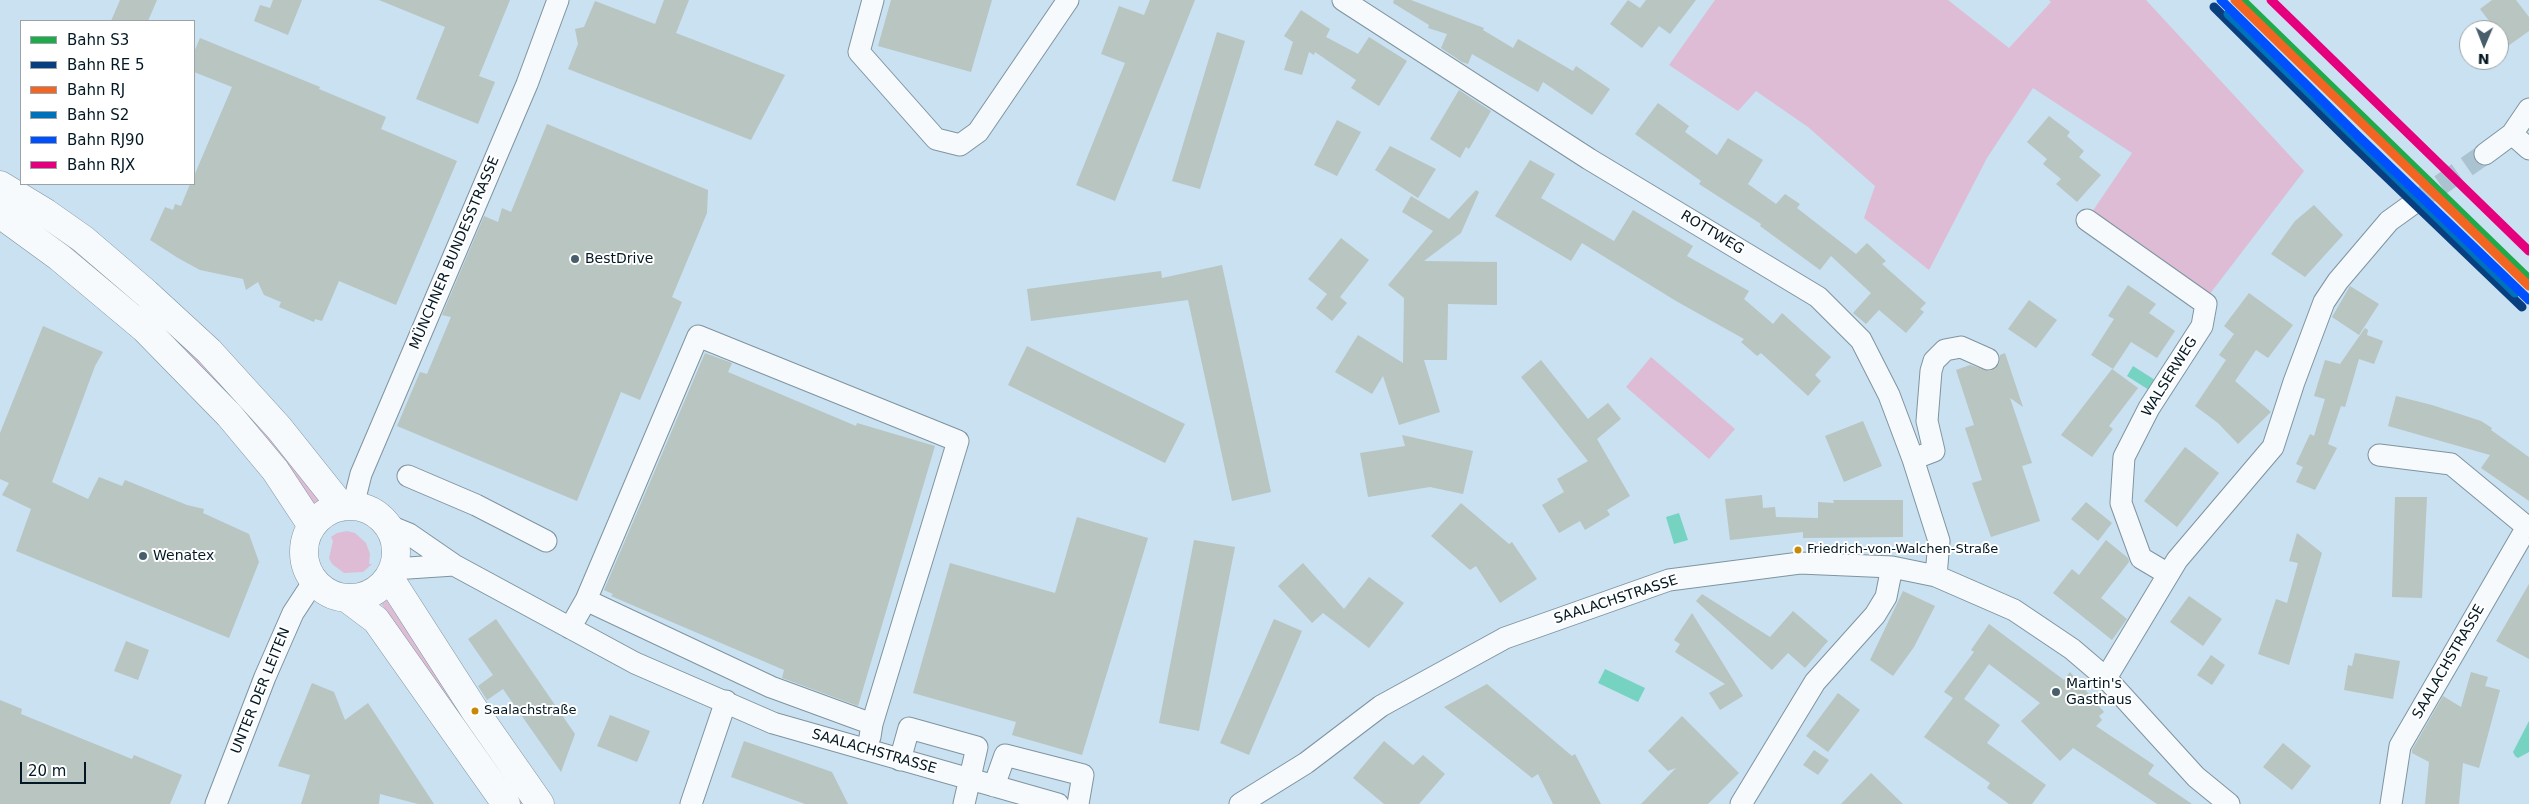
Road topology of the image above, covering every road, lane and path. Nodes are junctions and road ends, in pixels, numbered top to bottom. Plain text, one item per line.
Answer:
1 (558, 0) edge
2 (873, 0) edge
3 (1068, 0) edge
4 (1344, 0) edge
5 (2529, 109) edge
6 (2512, 134) junction
7 (2529, 149) edge
8 (2485, 154) tunnel mouth
9 (0, 185) edge
10 (2414, 203) tunnel mouth
11 (0, 214) edge
12 (2087, 220) dead end
13 (1988, 359) dead end
14 (2379, 455) dead end
15 (1913, 459) junction
16 (408, 476) dead end
17 (348, 506) junction
18 (387, 525) junction
19 (312, 526) junction
20 (2528, 528) edge
21 (546, 541) dead end
22 (454, 565) junction
23 (1892, 567) junction
24 (391, 573) junction
25 (2168, 574) junction
26 (1936, 576) junction
27 (314, 582) junction
28 (348, 598) junction
29 (586, 600) junction
30 (570, 628) junction
31 (2106, 678) junction
32 (726, 702) junction
33 (872, 724) junction
34 (868, 750) junction
35 (900, 760) junction
36 (968, 779) junction
37 (994, 786) junction
38 (216, 804) edge
39 (506, 804) edge
40 (540, 804) edge
41 (691, 804) edge
42 (964, 804) edge
43 (1058, 804) edge
44 (1078, 804) edge
45 (1240, 804) edge
46 (1741, 804) edge
47 (2229, 804) edge
48 (2391, 804) edge

1 - 17 street, MÜNCHNER BUNDESSTRASSE
2 - 3 street
4 - 15 street, ROTTWEG
5 - 6 street
6 - 7 street
6 - 8 street
9 - 17 main road
10 - 25 street
11 - 19 main road
12 - 25 street, WALSERWEG
13 - 15 street
14 - 20 street, SAALACHSTRASSE
15 - 26 street, ROTTWEG
16 - 21 street
17 - 18 main road
17 - 19 main road
18 - 22 street, SAALACHSTRASSE
18 - 24 main road
19 - 27 main road
20 - 48 street, SAALACHSTRASSE
22 - 24 street
22 - 30 street, SAALACHSTRASSE
23 - 26 street, SAALACHSTRASSE
23 - 45 street, SAALACHSTRASSE
23 - 46 street
24 - 28 main road
24 - 40 main road
25 - 31 street
26 - 31 street, SAALACHSTRASSE
27 - 28 main road
27 - 38 street, UNTER DER LEITEN
28 - 39 main road
29 - 30 street
29 - 33 street
29 - 33 street
30 - 32 street, SAALACHSTRASSE
31 - 47 street, SAALACHSTRASSE
32 - 34 street, SAALACHSTRASSE
32 - 41 street
33 - 34 street
34 - 35 street, SAALACHSTRASSE
35 - 36 street, SAALACHSTRASSE
35 - 36 street
36 - 37 street, SAALACHSTRASSE
36 - 42 street
37 - 43 street, SAALACHSTRASSE
37 - 44 street

